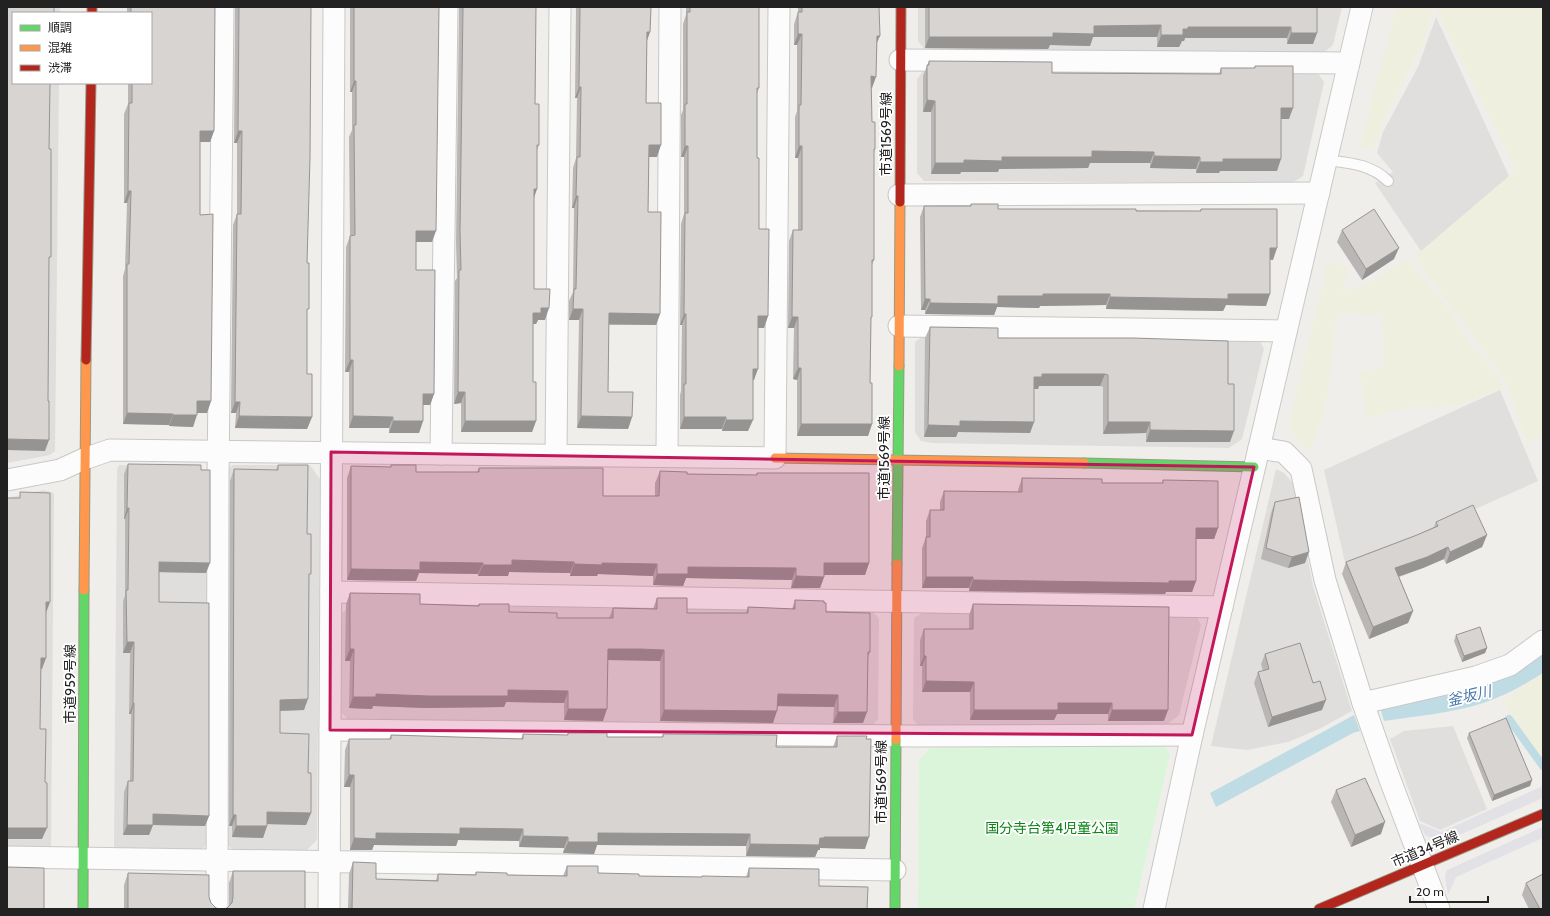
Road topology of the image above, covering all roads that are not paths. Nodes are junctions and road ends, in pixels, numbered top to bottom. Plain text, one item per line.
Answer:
1 (223, 7) edge
2 (334, 7) edge
3 (447, 7) edge
4 (560, 7) edge
5 (670, 7) edge
6 (779, 7) edge
7 (901, 7) edge
8 (1362, 7) edge
9 (900, 60) junction
10 (1349, 63) junction
11 (91, 84) edge
12 (1326, 160) junction
13 (1388, 181) dead end
14 (1319, 193) junction
15 (899, 195) junction
16 (899, 326) junction
17 (1286, 331) junction
18 (218, 451) junction
19 (331, 452) junction
20 (441, 454) junction
21 (556, 455) junction
22 (667, 456) junction
23 (775, 458) junction
24 (1257, 458) junction
25 (84, 459) junction
26 (898, 459) junction
27 (7, 480) edge
28 (330, 592) junction
29 (897, 602) junction
30 (1222, 606) junction
31 (1543, 641) edge
32 (1363, 703) junction
33 (330, 730) junction
34 (895, 735) junction
35 (1192, 735) junction
36 (1543, 814) edge
37 (7, 857) edge
38 (83, 858) junction
39 (217, 860) junction
40 (330, 862) junction
41 (1422, 865) junction
42 (895, 870) junction
43 (83, 909) edge
44 (217, 909) edge
45 (330, 909) edge
46 (895, 909) edge
47 (1154, 909) edge
48 (1320, 909) edge
49 (1439, 909) edge

1 - 18 street
2 - 19 street
3 - 20 street
4 - 21 street
5 - 22 street
6 - 23 street
7 - 9 street, 市道1569号線
8 - 10 street
9 - 10 street
9 - 15 street, 市道1569号線
10 - 12 street
11 - 25 street, 市道959号線
12 - 13 lane
12 - 14 street
14 - 15 street
14 - 17 street
15 - 16 street, 市道1569号線
16 - 17 street
16 - 26 street, 市道1569号線
17 - 24 street
18 - 19 street
18 - 25 street
18 - 39 street
19 - 20 street
19 - 28 street
20 - 21 street
21 - 22 street
22 - 23 street
23 - 26 street
24 - 26 street
24 - 30 street
24 - 32 street
25 - 27 street
25 - 38 street, 市道959号線
26 - 29 street, 市道1569号線
28 - 29 street
28 - 33 street
29 - 30 street
29 - 34 street, 市道1569号線
30 - 35 street
31 - 32 street
32 - 41 street
33 - 34 street
33 - 40 street
34 - 35 street
34 - 42 street, 市道1569号線
35 - 47 street
36 - 41 street, 市道34号線
37 - 38 street
38 - 39 street
38 - 43 street, 市道959号線
39 - 40 street
39 - 44 street
40 - 42 street
40 - 45 street
41 - 48 street, 市道34号線
41 - 49 street
42 - 46 street, 市道1569号線

